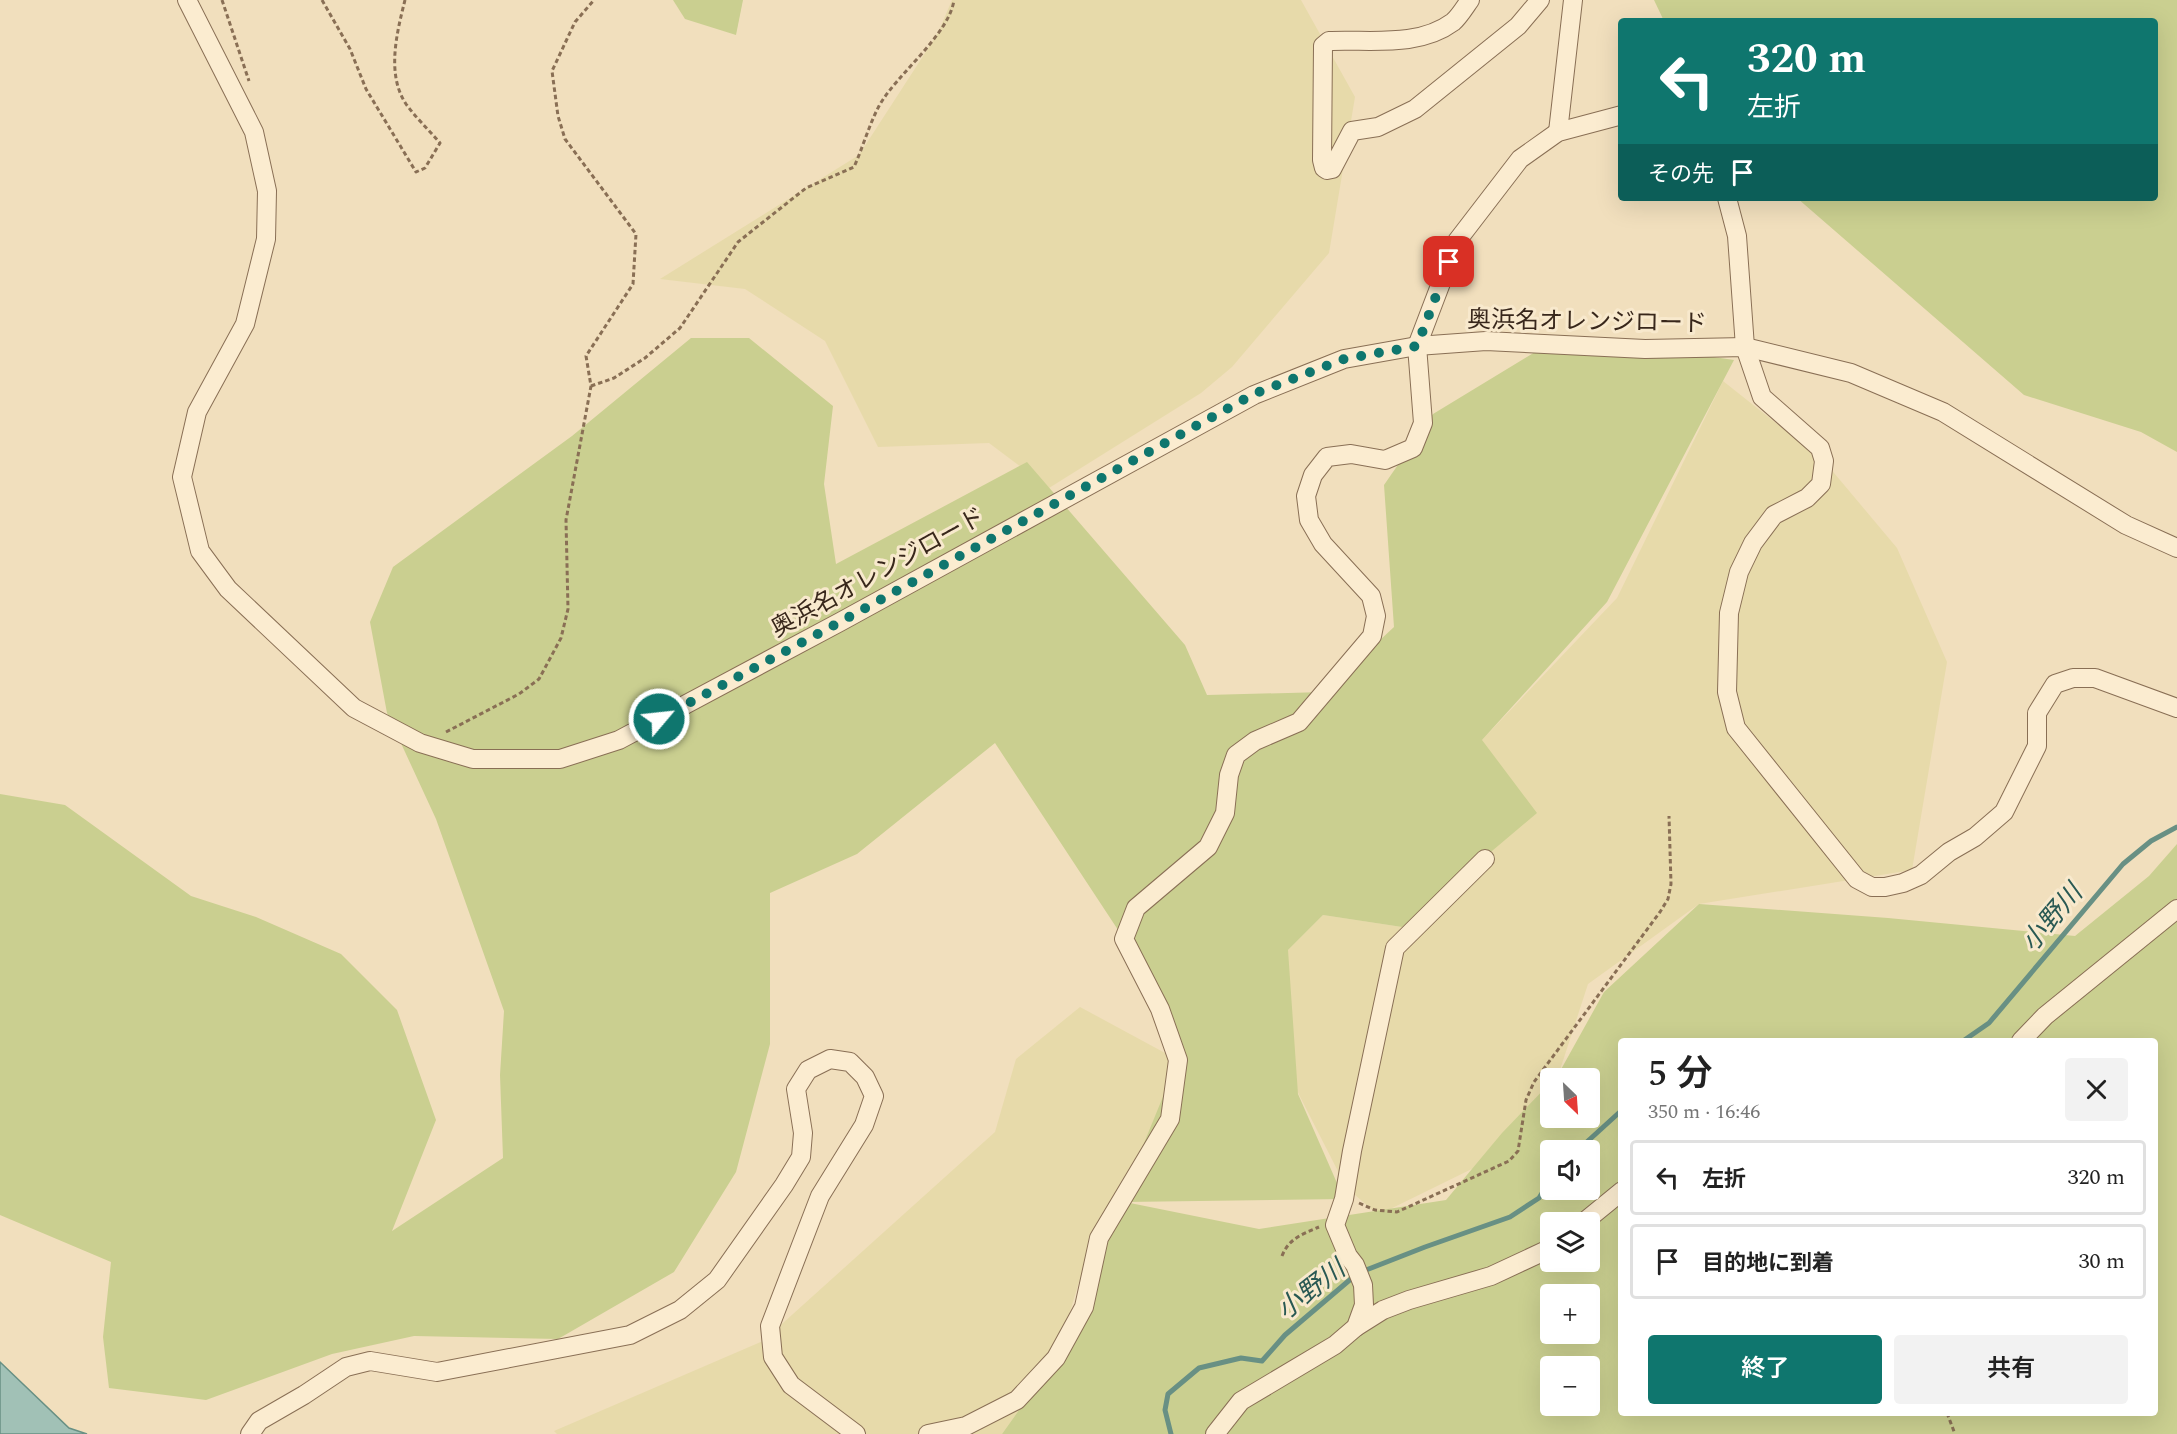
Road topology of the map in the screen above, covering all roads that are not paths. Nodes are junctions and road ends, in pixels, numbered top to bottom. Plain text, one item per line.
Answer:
1 (187, 0) edge
2 (1470, 0) edge
3 (1540, 0) edge
4 (1573, 0) edge
5 (1618, 116) edge
6 (1558, 132) junction
7 (1728, 201) edge
8 (1417, 346) junction
9 (1745, 347) junction
10 (2177, 548) edge
11 (2177, 708) edge
12 (1485, 859) dead end
13 (2177, 909) edge
14 (2024, 1038) edge
15 (1618, 1194) edge
16 (1596, 1212) edge
17 (1540, 1253) edge
18 (1356, 1327) junction
19 (250, 1434) edge
20 (856, 1434) edge
21 (928, 1434) edge
22 (1215, 1434) edge

1 - 8 street, 奥浜名オレンジロード
2 - 3 street
4 - 6 street
5 - 6 street
6 - 8 street
7 - 9 street
8 - 9 street, 奥浜名オレンジロード
8 - 21 street
9 - 10 street, 奥浜名オレンジロード
9 - 11 street
12 - 18 street
13 - 14 street
15 - 16 street
17 - 18 street
18 - 22 street
19 - 20 street

